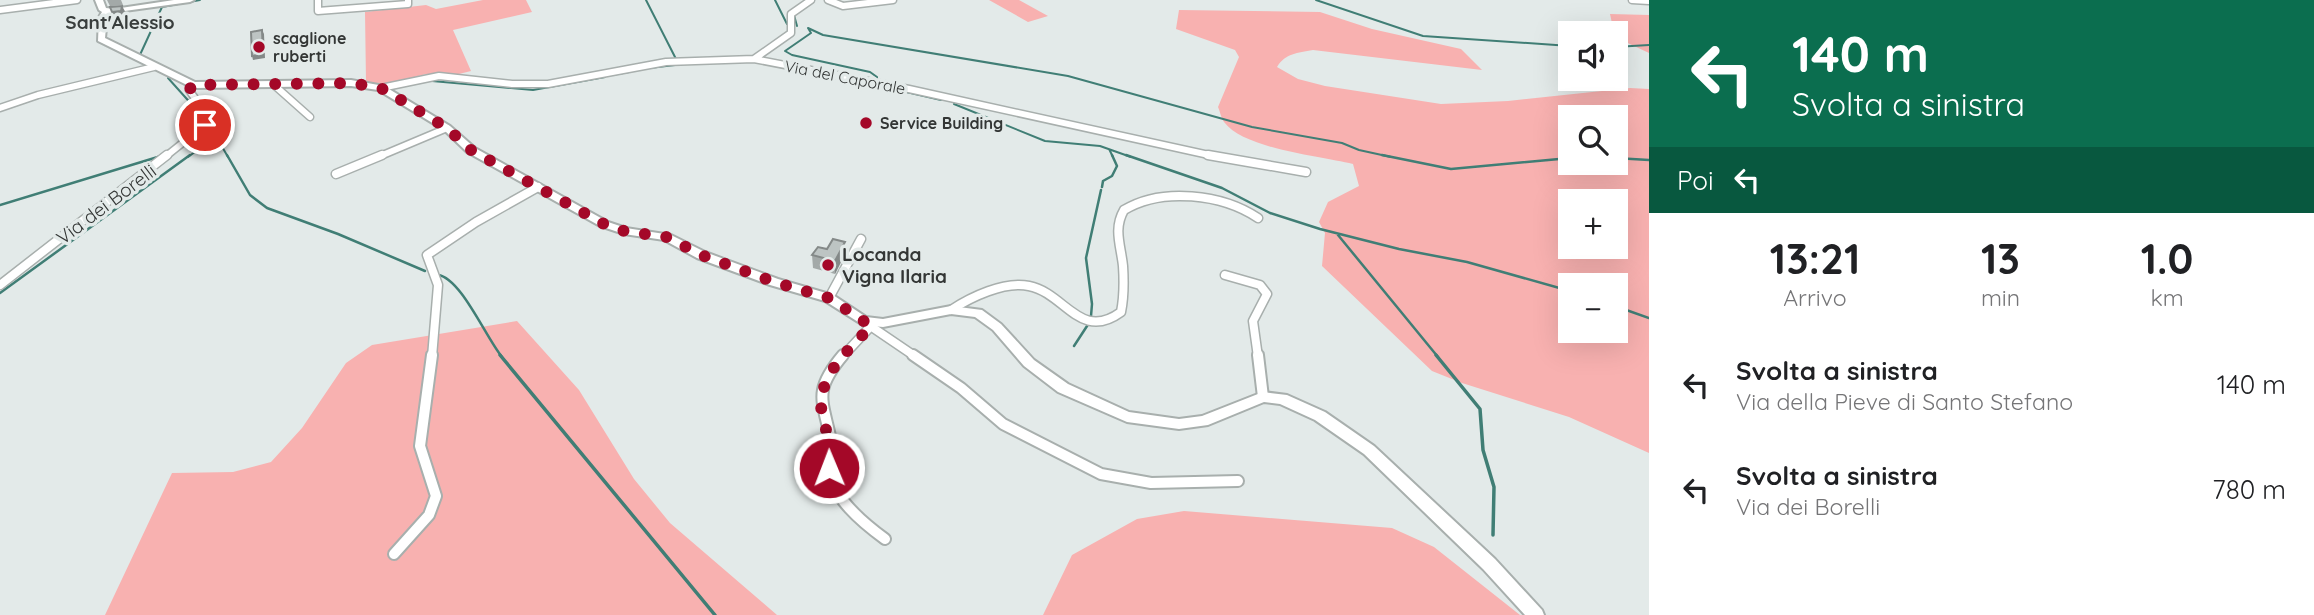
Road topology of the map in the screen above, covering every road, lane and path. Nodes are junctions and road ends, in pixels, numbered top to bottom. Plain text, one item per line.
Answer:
1 (77, 0) edge
2 (99, 0) edge
3 (190, 0) edge
4 (318, 0) edge
5 (408, 0) edge
6 (811, 0) edge
7 (828, 0) edge
8 (893, 0) edge
9 (1632, 0) edge
10 (176, 1) edge
11 (1649, 1) edge
12 (0, 10) edge
13 (107, 11) junction
14 (754, 58) junction
15 (154, 67) junction
16 (193, 85) junction
17 (274, 85) junction
18 (381, 88) junction
19 (0, 108) edge
20 (310, 117) dead end
21 (447, 128) junction
22 (1306, 173) dead end
23 (336, 174) dead end
24 (538, 187) junction
25 (1258, 218) dead end
26 (861, 239) dead end
27 (1225, 275) dead end
28 (0, 285) edge
29 (829, 298) junction
30 (951, 310) junction
31 (867, 324) junction
32 (1263, 397) junction
33 (1238, 481) dead end
34 (885, 539) dead end
35 (394, 554) dead end
36 (1536, 615) edge

1 - 12 street
2 - 13 street
3 - 10 street
4 - 5 street
6 - 14 street
7 - 8 street
9 - 11 street
10 - 13 street
13 - 15 street
14 - 18 street, Via del Caporale
14 - 22 street, Via del Caporale
15 - 16 street
15 - 19 street
16 - 17 street
16 - 28 street, Via dei Borelli
17 - 18 street
17 - 20 street
18 - 21 street
21 - 23 street
21 - 24 street
24 - 29 street
24 - 35 street
25 - 30 street
26 - 29 street
27 - 32 street
29 - 31 street
30 - 31 street
30 - 32 street
31 - 33 street
31 - 34 street
32 - 36 street

